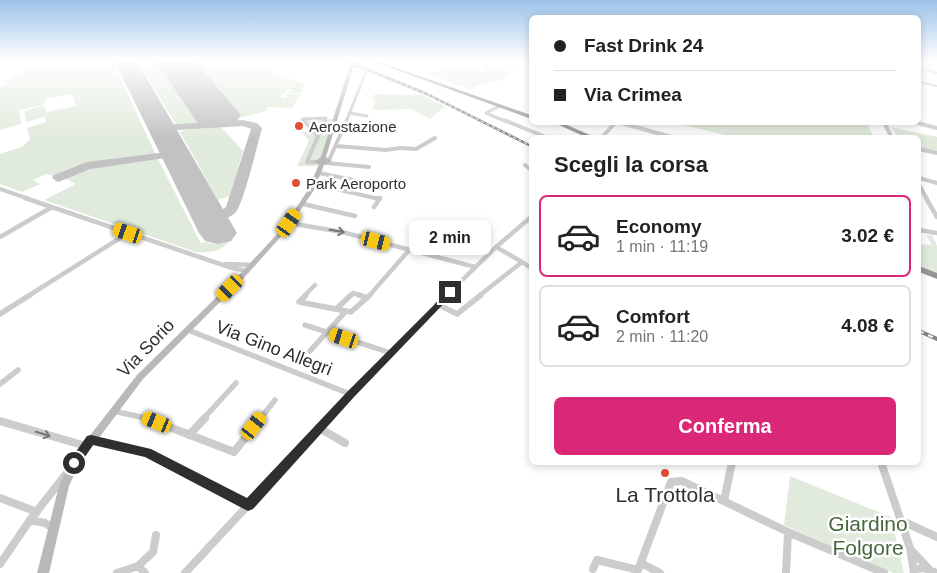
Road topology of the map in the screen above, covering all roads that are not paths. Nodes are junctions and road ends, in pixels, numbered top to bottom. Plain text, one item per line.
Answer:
1 (346, 87) edge
2 (360, 87) edge
3 (446, 87) edge
4 (451, 87) edge
5 (500, 106) junction
6 (348, 115) junction
7 (529, 115) edge
8 (529, 115) edge
9 (365, 116) dead end
10 (921, 124) edge
11 (553, 125) edge
12 (562, 125) edge
13 (614, 125) edge
14 (628, 125) edge
15 (937, 128) edge
16 (541, 135) edge
17 (578, 135) edge
18 (586, 135) edge
19 (604, 135) edge
20 (664, 135) edge
21 (318, 136) junction
22 (435, 138) dead end
23 (335, 148) junction
24 (326, 149) junction
25 (921, 150) edge
26 (937, 154) edge
27 (323, 161) junction
28 (307, 162) junction
29 (525, 165) dead end
30 (304, 167) dead end
31 (370, 167) dead end
32 (529, 168) edge
33 (319, 173) junction
34 (921, 178) edge
35 (937, 182) edge
36 (314, 184) junction
37 (387, 188) dead end
38 (0, 189) edge
39 (921, 189) edge
40 (921, 196) edge
41 (925, 197) junction
42 (303, 204) junction
43 (931, 206) junction
44 (52, 207) junction
45 (374, 207) dead end
46 (937, 208) edge
47 (355, 216) dead end
48 (937, 217) edge
49 (529, 219) edge
50 (289, 223) junction
51 (921, 230) edge
52 (128, 233) junction
53 (937, 233) edge
54 (0, 237) edge
55 (496, 248) junction
56 (410, 250) junction
57 (522, 262) junction
58 (225, 264) junction
59 (253, 265) junction
60 (475, 267) junction
61 (529, 267) edge
62 (921, 270) edge
63 (247, 271) junction
64 (921, 275) edge
65 (937, 276) edge
66 (937, 281) edge
67 (315, 285) dead end
68 (367, 298) junction
69 (437, 304) junction
70 (336, 309) junction
71 (346, 311) junction
72 (0, 314) edge
73 (305, 325) dead end
74 (188, 330) junction
75 (328, 332) junction
76 (310, 351) dead end
77 (391, 353) junction
78 (18, 370) dead end
79 (236, 383) dead end
80 (0, 384) edge
81 (350, 394) junction
82 (275, 400) dead end
83 (113, 410) junction
84 (0, 421) edge
85 (319, 428) junction
86 (189, 435) junction
87 (88, 443) junction
88 (345, 443) dead end
89 (74, 463) junction
90 (731, 465) edge
91 (882, 465) edge
92 (0, 498) edge
93 (724, 501) junction
94 (248, 505) junction
95 (36, 512) junction
96 (30, 520) junction
97 (900, 520) junction
98 (54, 528) junction
99 (788, 532) junction
100 (156, 535) dead end
101 (937, 536) edge
102 (910, 548) junction
103 (641, 563) junction
104 (0, 564) edge
105 (138, 566) junction
106 (593, 569) dead end
107 (932, 571) edge
108 (914, 572) edge
109 (43, 573) edge
110 (117, 573) edge
111 (145, 573) edge
112 (185, 573) edge
113 (660, 573) edge
114 (786, 573) edge
115 (884, 573) edge

1 - 24 main road
2 - 6 street, Via Sorio
3 - 5 highway
4 - 8 highway
5 - 7 highway
5 - 16 street
6 - 9 street
6 - 23 street, Via Sorio
10 - 15 street
11 - 17 highway
12 - 18 highway
13 - 19 street
14 - 20 street
21 - 21 street
21 - 28 street
22 - 23 street
23 - 24 street
23 - 27 street, Via Sorio
24 - 27 main road
25 - 26 street
27 - 28 street
27 - 31 street
27 - 33 main road, Via Sorio
28 - 30 street
29 - 32 street
33 - 36 main road, Via Sorio
33 - 37 street
34 - 35 street
36 - 42 main road, Via Sorio
36 - 45 street
38 - 44 street
39 - 41 street
40 - 41 street
41 - 43 street
42 - 47 street
42 - 50 main road, Via Sorio
43 - 46 street
43 - 48 street
44 - 52 street
44 - 54 street
49 - 55 street
50 -> 56 street
50 - 59 main road, Via Sorio
51 - 53 street
52 - 58 street
52 - 72 street
55 - 57 street
55 - 60 street
56 - 60 street
56 - 68 street
57 - 61 street
57 - 69 street
58 - 59 street
58 - 63 street
59 - 63 main road, Via Sorio
60 - 69 street
62 - 65 highway
63 - 74 main road, Via Sorio
64 - 66 highway
67 - 70 street
68 - 70 street
68 - 71 street
69 - 77 street
70 - 71 street
71 - 75 street
73 - 75 street
74 - 81 street, Via Gino Allegri
74 - 83 main road, Via Sorio
75 - 76 street
75 - 77 street
77 - 81 street
78 - 80 street
79 - 86 street
81 - 85 street
82 - 86 street
83 - 86 street
83 - 87 main road, Via Sorio
84 -> 87 street
85 - 88 street
85 - 94 street
87 - 89 main road, Via Sorio
87 - 94 street
89 - 95 street
89 - 98 main road, Via Sorio
90 - 93 street
91 - 97 street
92 - 95 street
93 - 99 street
93 - 103 street
94 - 112 street
95 - 96 street
96 - 98 street
96 - 104 street
97 - 101 street
97 - 102 street
98 - 109 main road, Via Sorio
99 - 114 street
99 - 115 street
100 - 105 street
102 - 107 street
102 - 108 street
103 - 106 street
103 - 113 street
105 - 110 street
105 - 111 street
107 - 108 street

